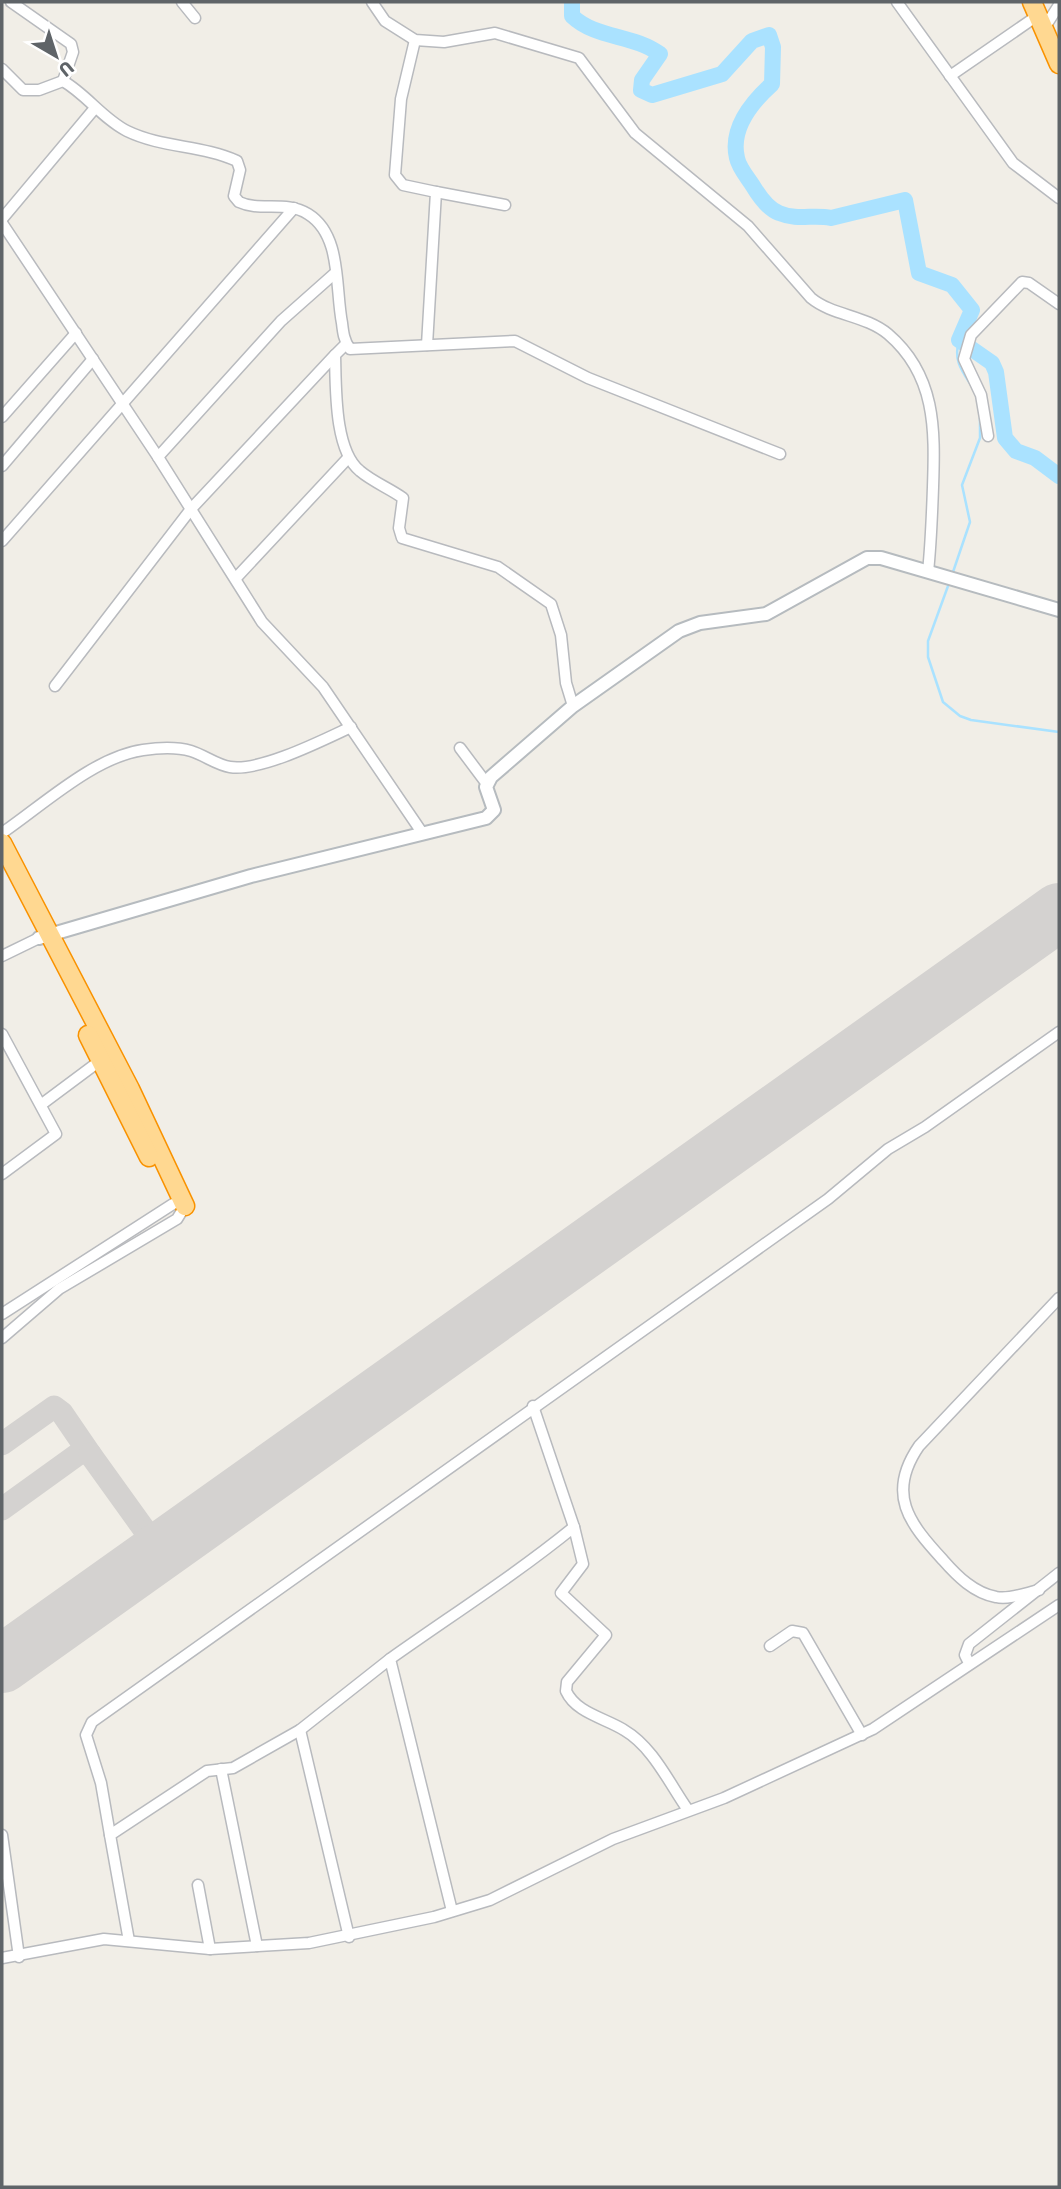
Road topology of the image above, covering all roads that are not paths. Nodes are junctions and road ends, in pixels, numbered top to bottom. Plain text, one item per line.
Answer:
1 (11, 2) edge
2 (183, 2) edge
3 (372, 2) edge
4 (897, 2) edge
5 (1059, 5) edge
6 (1037, 16) edge
7 (195, 18) dead end
8 (415, 40) junction
9 (1059, 64) edge
10 (2, 69) edge
11 (950, 76) junction
12 (63, 81) junction
13 (94, 108) junction
14 (436, 192) junction
15 (1059, 198) edge
16 (505, 205) dead end
17 (294, 208) junction
18 (2, 221) edge
19 (334, 274) junction
20 (1059, 304) edge
21 (76, 333) junction
22 (346, 344) junction
23 (427, 345) junction
24 (335, 355) junction
25 (93, 359) junction
26 (122, 403) junction
27 (2, 418) edge
28 (988, 436) dead end
29 (780, 454) dead end
30 (158, 457) junction
31 (348, 458) junction
32 (2, 466) edge
33 (191, 509) junction
34 (2, 541) edge
35 (928, 572) junction
36 (236, 578) junction
37 (1059, 610) edge
38 (55, 686) dead end
39 (573, 706) junction
40 (351, 727) junction
41 (460, 748) dead end
42 (487, 784) junction
43 (2, 833) edge
44 (423, 834) junction
45 (2, 844) edge
46 (2, 867) edge
47 (44, 935) junction
48 (2, 957) edge
49 (78, 1002) junction
50 (1059, 1032) edge
51 (2, 1034) edge
52 (101, 1060) junction
53 (42, 1104) junction
54 (2, 1174) edge
55 (179, 1205) junction
56 (1059, 1298) edge
57 (2, 1314) edge
58 (2, 1338) edge
59 (533, 1406) junction
60 (574, 1527) junction
61 (1059, 1573) edge
62 (1038, 1590) junction
63 (1059, 1605) edge
64 (770, 1646) dead end
65 (390, 1660) junction
66 (969, 1663) junction
67 (300, 1730) junction
68 (862, 1735) junction
69 (221, 1769) junction
70 (688, 1811) junction
71 (2, 1835) edge
72 (110, 1835) junction
73 (198, 1885) dead end
74 (452, 1911) junction
75 (349, 1937) junction
76 (129, 1941) junction
77 (257, 1946) junction
78 (210, 1949) junction
79 (19, 1956) junction
80 (2, 1958) edge

1 - 12 street
2 - 7 street
3 - 8 street
4 - 11 street
5 - 6 street
6 - 9 highway
6 - 11 street
8 - 14 street
8 - 35 street
10 - 12 street
11 - 15 street
12 - 13 street
13 - 17 street
13 - 18 street
14 - 16 street
14 - 23 street
17 - 19 street
17 - 26 street
18 - 21 street
19 - 22 street
19 - 30 street
20 - 28 street
21 - 25 street
21 - 27 street
22 - 23 street
22 - 24 street
23 - 29 street
24 - 31 street
24 - 33 street
25 - 26 street
25 - 32 street
26 - 30 street
26 - 34 street
30 - 33 street
31 - 36 street
31 - 39 street
33 - 36 street
33 - 38 street
35 - 37 street
35 - 39 street
36 - 40 street
39 - 42 street
40 - 43 street
40 - 44 street
41 - 42 street
42 - 44 street
44 - 47 street
45 - 47 highway
46 - 47 highway
47 - 48 street
47 - 49 highway
49 - 52 highway
49 - 55 highway
50 - 59 street
51 - 53 street
52 - 53 street
52 - 55 highway
53 - 54 street
55 - 57 street
55 - 58 street
56 - 62 street
59 - 60 street
59 - 72 street
60 - 65 street
60 - 70 street
61 - 62 street
62 - 66 street
63 - 66 street
64 - 68 street
65 - 67 street
65 - 74 street
66 - 68 street
67 - 69 street
67 - 75 street
68 - 70 street
69 - 72 street
69 - 77 street
70 - 74 street
71 - 79 street
72 - 76 street
73 - 78 street
74 - 75 street
75 - 77 street
76 - 78 street
76 - 79 street
77 - 78 street
79 - 80 street

